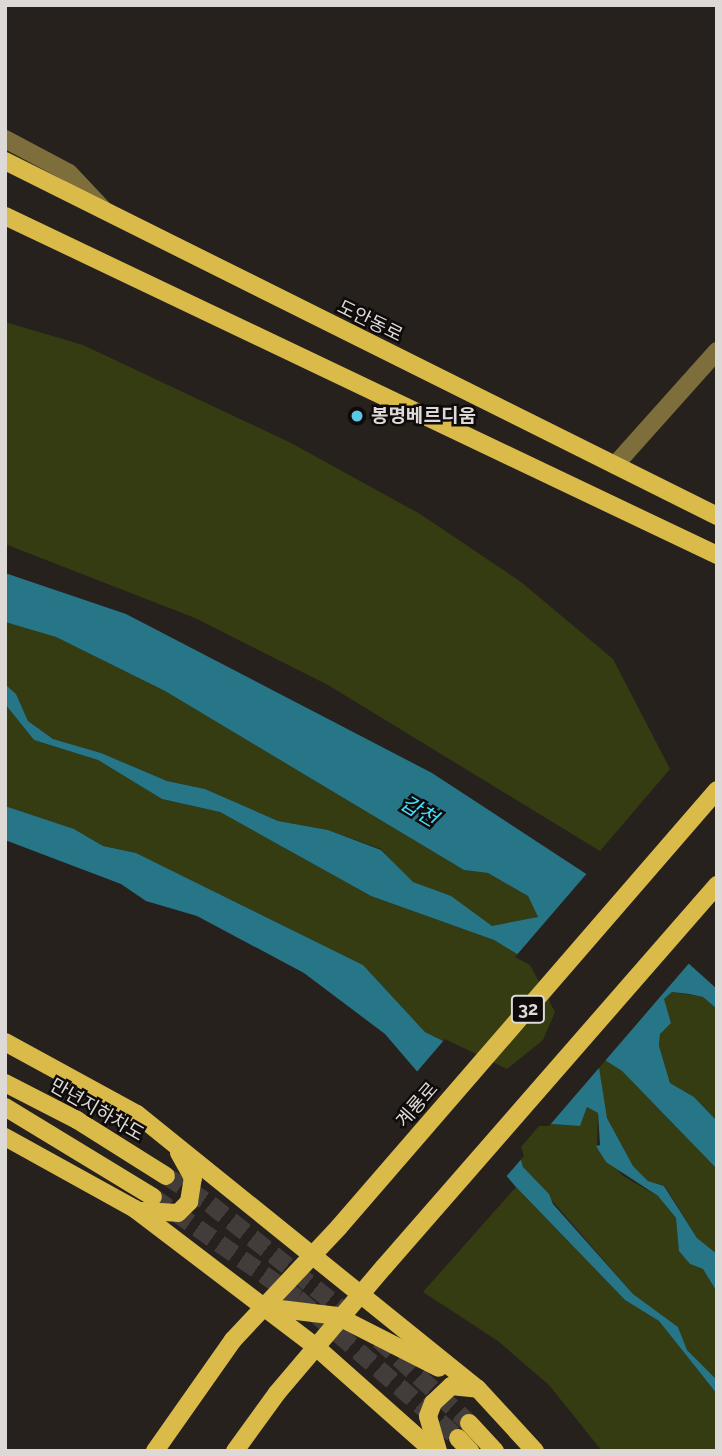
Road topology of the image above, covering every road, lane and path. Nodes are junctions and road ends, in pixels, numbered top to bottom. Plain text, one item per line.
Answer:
1 (5, 139) edge
2 (5, 161) edge
3 (108, 214) junction
4 (9, 219) edge
5 (717, 351) edge
6 (615, 465) junction
7 (717, 516) edge
8 (717, 555) edge
9 (717, 790) edge
10 (717, 885) edge
11 (5, 1042) edge
12 (5, 1083) edge
13 (5, 1107) edge
14 (5, 1137) edge
15 (169, 1139) junction
16 (166, 1176) tunnel mouth
17 (153, 1197) tunnel mouth
18 (135, 1209) junction
19 (314, 1254) junction
20 (362, 1293) junction
21 (264, 1307) junction
22 (316, 1347) junction
23 (478, 1389) junction
24 (469, 1423) tunnel mouth
25 (155, 1451) edge
26 (235, 1451) edge
27 (435, 1451) edge
28 (495, 1451) edge
29 (535, 1451) edge

1 - 3 street
2 - 3 main road, 도안동로
3 - 6 main road, 도안동로
4 - 8 main road
5 - 6 street
6 - 7 main road, 도안동로
9 - 19 main road, 계룡로 / 32
10 - 20 main road
11 - 15 main road
12 - 16 main road, 만년지하차도
13 - 17 main road
14 - 18 main road
15 - 18 main road
15 - 19 main road
18 - 21 main road
19 - 20 main road
19 - 21 main road, 계룡로 / 32
20 - 22 main road
20 - 23 main road
21 - 22 main road
21 - 23 main road
21 - 25 main road, 계룡로 / 32
22 - 26 main road
22 - 27 main road
23 - 27 main road
23 - 29 main road
24 - 28 main road

